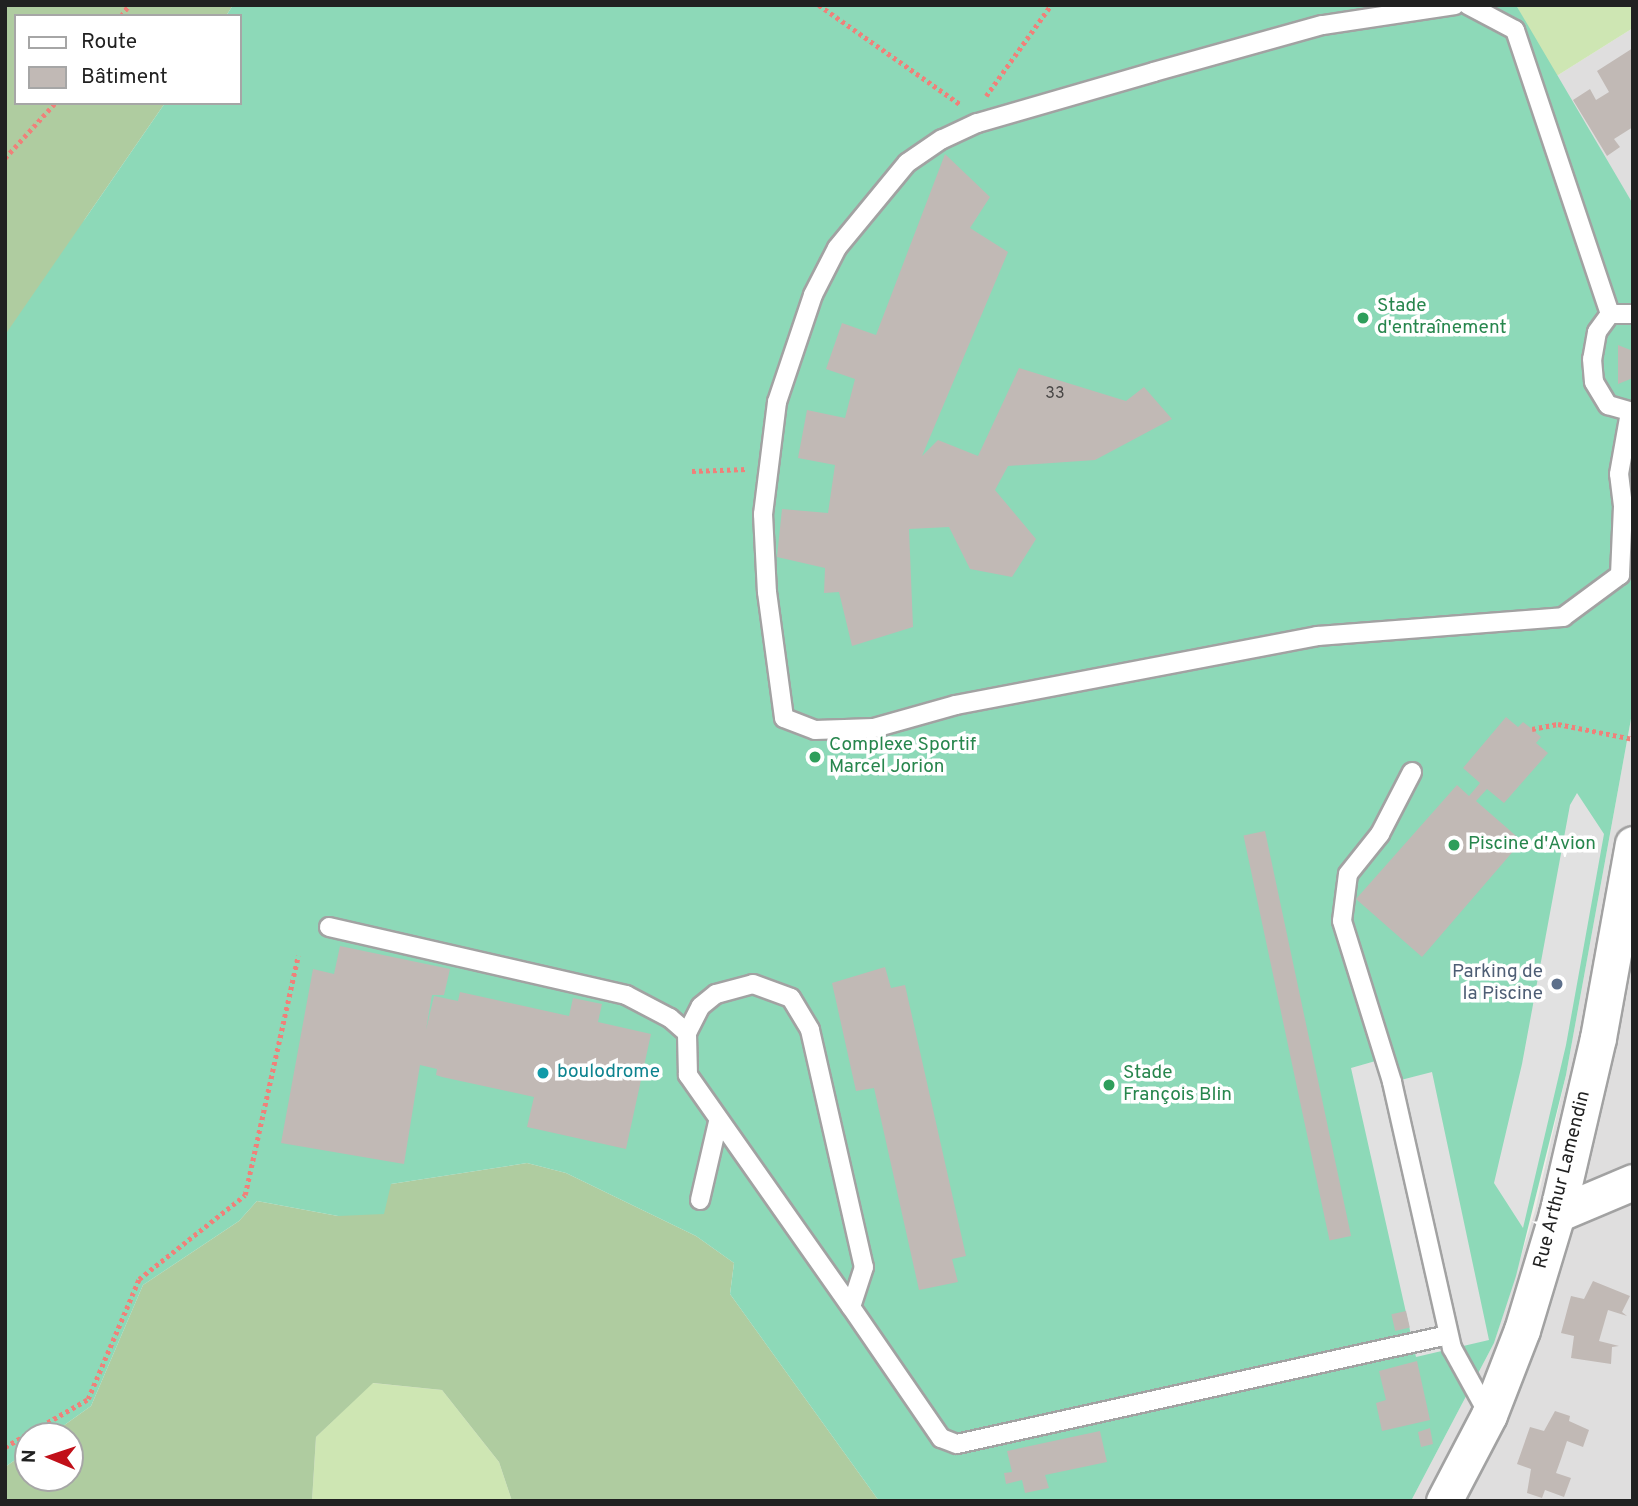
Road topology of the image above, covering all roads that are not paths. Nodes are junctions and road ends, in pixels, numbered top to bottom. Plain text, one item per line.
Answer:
1 (1455, 5) edge
2 (1468, 5) edge
3 (1610, 314) junction
4 (1633, 314) edge
5 (1631, 412) edge
6 (1412, 772) dead end
7 (1633, 844) edge
8 (329, 926) dead end
9 (687, 1033) junction
10 (718, 1122) junction
11 (1633, 1182) edge
12 (700, 1200) dead end
13 (1557, 1214) junction
14 (852, 1307) junction
15 (1448, 1335) junction
16 (1489, 1415) junction
17 (1444, 1501) edge

1 - 5 lane
2 - 3 lane
3 - 4 lane
3 - 5 lane
6 - 15 lane
7 - 13 street, Rue Arthur Lamendin
8 - 9 lane
9 - 10 lane
9 - 14 lane
10 - 12 lane
10 - 14 lane
11 - 13 street
13 - 16 street, Rue Arthur Lamendin
14 - 15 lane
15 - 16 lane
16 - 17 street, Rue Arthur Lamendin

